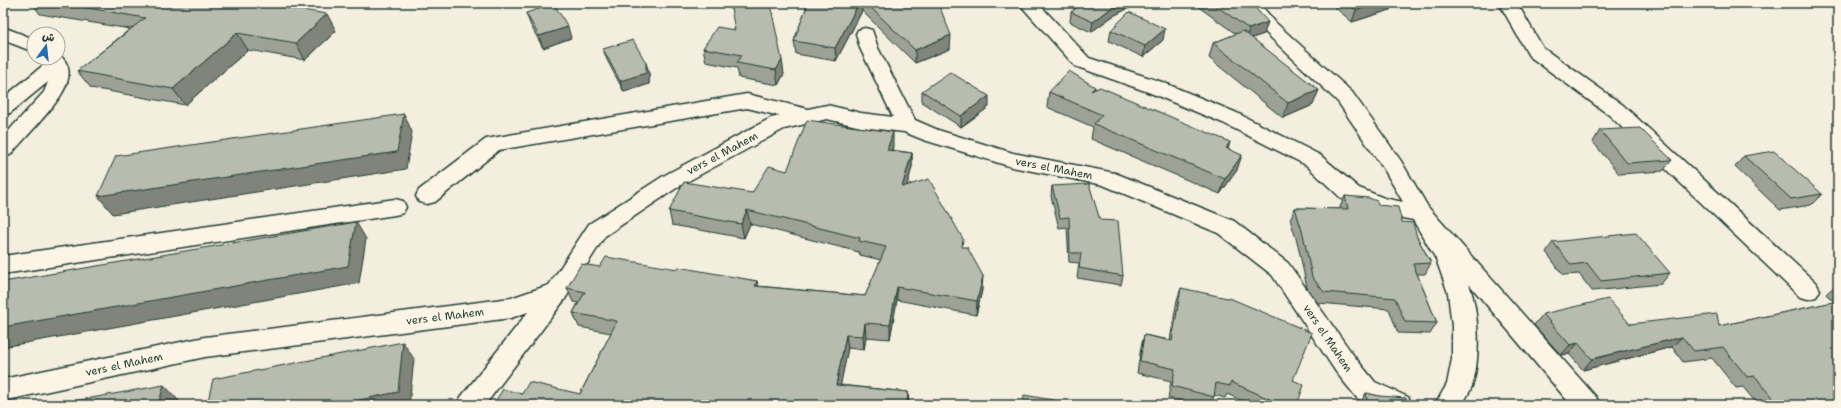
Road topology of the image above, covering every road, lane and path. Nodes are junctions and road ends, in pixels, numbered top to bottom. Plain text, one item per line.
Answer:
1 (1249, 3) edge
2 (1508, 3) edge
3 (1030, 5) dead end
4 (3, 33) edge
5 (865, 34) dead end
6 (26, 43) edge
7 (49, 66) edge
8 (56, 66) edge
9 (3, 108) edge
10 (809, 116) junction
11 (907, 125) junction
12 (3, 150) edge
13 (427, 196) dead end
14 (395, 207) dead end
15 (1421, 213) junction
16 (3, 265) edge
17 (1808, 290) dead end
18 (557, 292) junction
19 (3, 390) edge
20 (470, 405) edge
21 (1399, 405) edge
22 (1448, 405) edge
23 (1587, 405) edge

1 - 15 street
2 - 17 street
3 - 15 street
4 - 6 street
5 - 11 street
7 - 9 street
8 - 12 street
10 - 11 street, vers el Mahem
10 - 13 street
10 - 18 street, vers el Mahem
11 - 21 street, vers el Mahem
14 - 16 street
15 - 22 street
15 - 23 street
18 - 19 street, vers el Mahem
18 - 20 street

